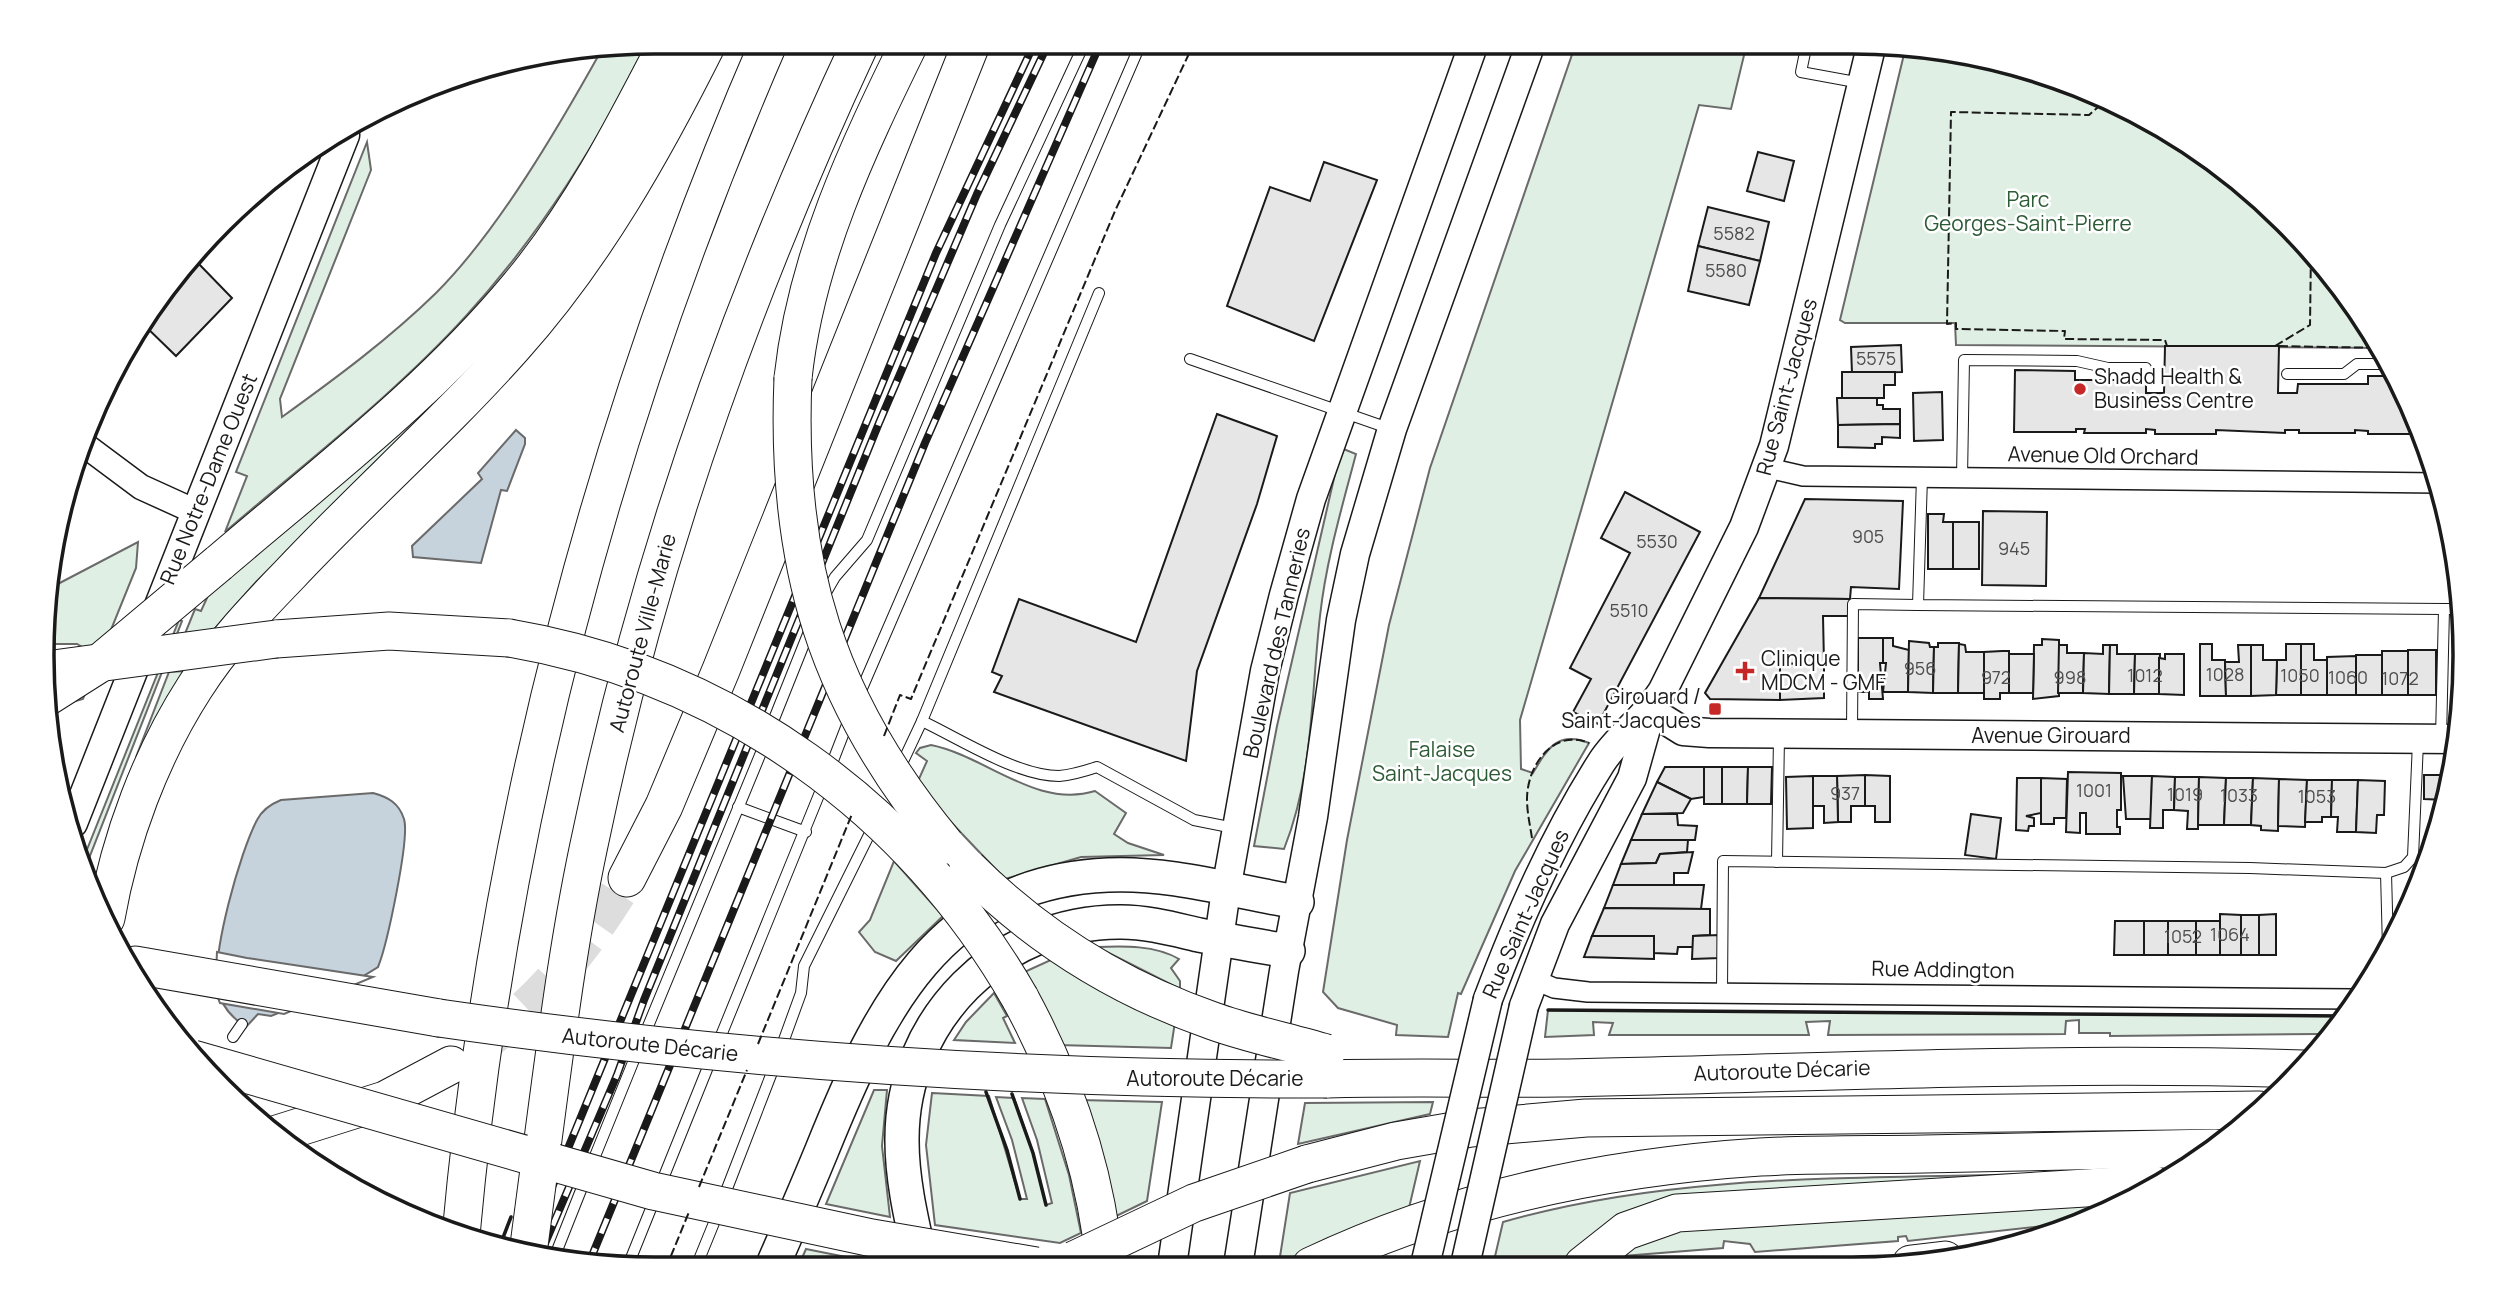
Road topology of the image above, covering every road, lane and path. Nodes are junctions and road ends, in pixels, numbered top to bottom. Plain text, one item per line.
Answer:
1 (660, 54) edge
2 (702, 54) edge
3 (764, 54) edge
4 (856, 54) edge
5 (904, 54) edge
6 (967, 54) edge
7 (1080, 54) edge
8 (1136, 54) edge
9 (1470, 54) edge
10 (1527, 54) edge
11 (1805, 54) edge
12 (1869, 55) edge
13 (1862, 84) junction
14 (342, 143) edge
15 (1099, 293) dead end
16 (1190, 359) dead end
17 (2377, 364) edge
18 (2146, 368) dead end
19 (2287, 374) dead end
20 (1341, 412) junction
21 (1392, 429) junction
22 (91, 449) edge
23 (1768, 468) junction
24 (1922, 477) junction
25 (1962, 478) junction
26 (2427, 483) edge
27 (196, 512) junction
28 (1918, 605) junction
29 (2444, 609) junction
30 (2450, 609) edge
31 (55, 669) edge
32 (56, 691) edge
33 (1651, 711) junction
34 (922, 721) junction
35 (1779, 734) junction
36 (1852, 735) junction
37 (2439, 739) edge
38 (889, 793) dead end
39 (883, 805) dead end
40 (738, 807) junction
41 (76, 815) edge
42 (1238, 829) junction
43 (806, 832) junction
44 (1777, 862) junction
45 (2386, 873) junction
46 (627, 878) tunnel mouth
47 (1226, 890) junction
48 (1297, 902) junction
49 (109, 906) edge
50 (2387, 928) edge
51 (1219, 939) junction
52 (1288, 951) junction
53 (141, 966) edge
54 (1533, 979) junction
55 (1722, 991) junction
56 (2345, 999) edge
57 (242, 1024) dead end
58 (233, 1037) dead end
59 (2306, 1050) edge
60 (216, 1065) edge
61 (451, 1065) tunnel mouth
62 (2174, 1065) junction
63 (1327, 1066) junction
64 (2289, 1069) edge
65 (2245, 1110) edge
66 (287, 1131) edge
67 (2196, 1148) edge
68 (2135, 1185) edge
69 (462, 1225) edge
70 (529, 1243) edge
71 (558, 1249) edge
72 (632, 1256) edge
73 (700, 1257) edge
74 (776, 1257) edge
75 (920, 1257) edge
76 (984, 1257) edge
77 (1083, 1257) edge
78 (1094, 1257) edge
79 (1173, 1257) edge
80 (1239, 1257) edge
81 (1331, 1257) edge
82 (1427, 1257) edge
83 (1467, 1257) edge
84 (1592, 1257) edge

1 - 32 highway, bridge
2 - 49 highway
3 - 69 highway
4 - 70 highway, Autoroute Ville-Marie, bridge
5 - 63 highway, bridge
6 - 46 highway
7 - 40 lane
8 - 43 lane
9 - 20 main road, Boulevard des Tanneries
10 - 21 main road
11 - 13 lane
12 - 13 main road, Rue Saint-Jacques
13 - 23 main road, Rue Saint-Jacques
14 - 27 main road, Rue Notre-Dame Ouest
15 - 34 lane
16 - 20 lane
17 - 19 lane
18 - 25 lane
20 - 21 lane
20 - 42 main road, Boulevard des Tanneries
21 - 48 main road
22 - 27 street
23 - 24 street, Avenue Old Orchard
23 - 33 main road, Rue Saint-Jacques
24 - 25 street, Avenue Old Orchard
24 - 28 lane
25 - 26 street, Avenue Old Orchard
27 - 41 main road, Rue Notre-Dame Ouest
28 - 29 lane
28 - 36 lane
29 - 30 lane
29 - 37 lane
31 - 77 highway, bridge
33 - 35 main road, Avenue Girouard
33 - 54 main road, Rue Saint-Jacques
33 - 82 main road, Rue Saint-Jacques, bridge
34 - 38 lane
34 - 42 lane
35 - 36 main road, Avenue Girouard
35 - 44 lane
36 - 37 main road, Avenue Girouard
37 - 45 lane
39 - 73 lane
40 - 43 lane
40 - 71 lane
42 - 47 main road, Boulevard des Tanneries
43 - 72 lane
44 - 45 lane
44 - 55 lane
45 - 50 lane
47 - 48 highway
47 - 51 main road, Boulevard des Tanneries
47 - 74 highway
48 - 52 main road
51 - 52 highway
51 - 75 highway
51 - 79 main road, Boulevard des Tanneries
52 - 80 main road
53 - 63 highway, Autoroute Décarie, bridge
54 - 55 street, Rue Addington
54 - 83 main road, Rue Saint-Jacques, bridge
55 - 56 street, Rue Addington
57 - 58 lane
59 - 62 highway
60 - 76 highway, bridge
61 - 66 highway
62 - 63 highway, Autoroute Décarie
62 - 64 highway, Autoroute Décarie
65 - 78 highway, bridge
67 - 81 highway
68 - 84 highway

